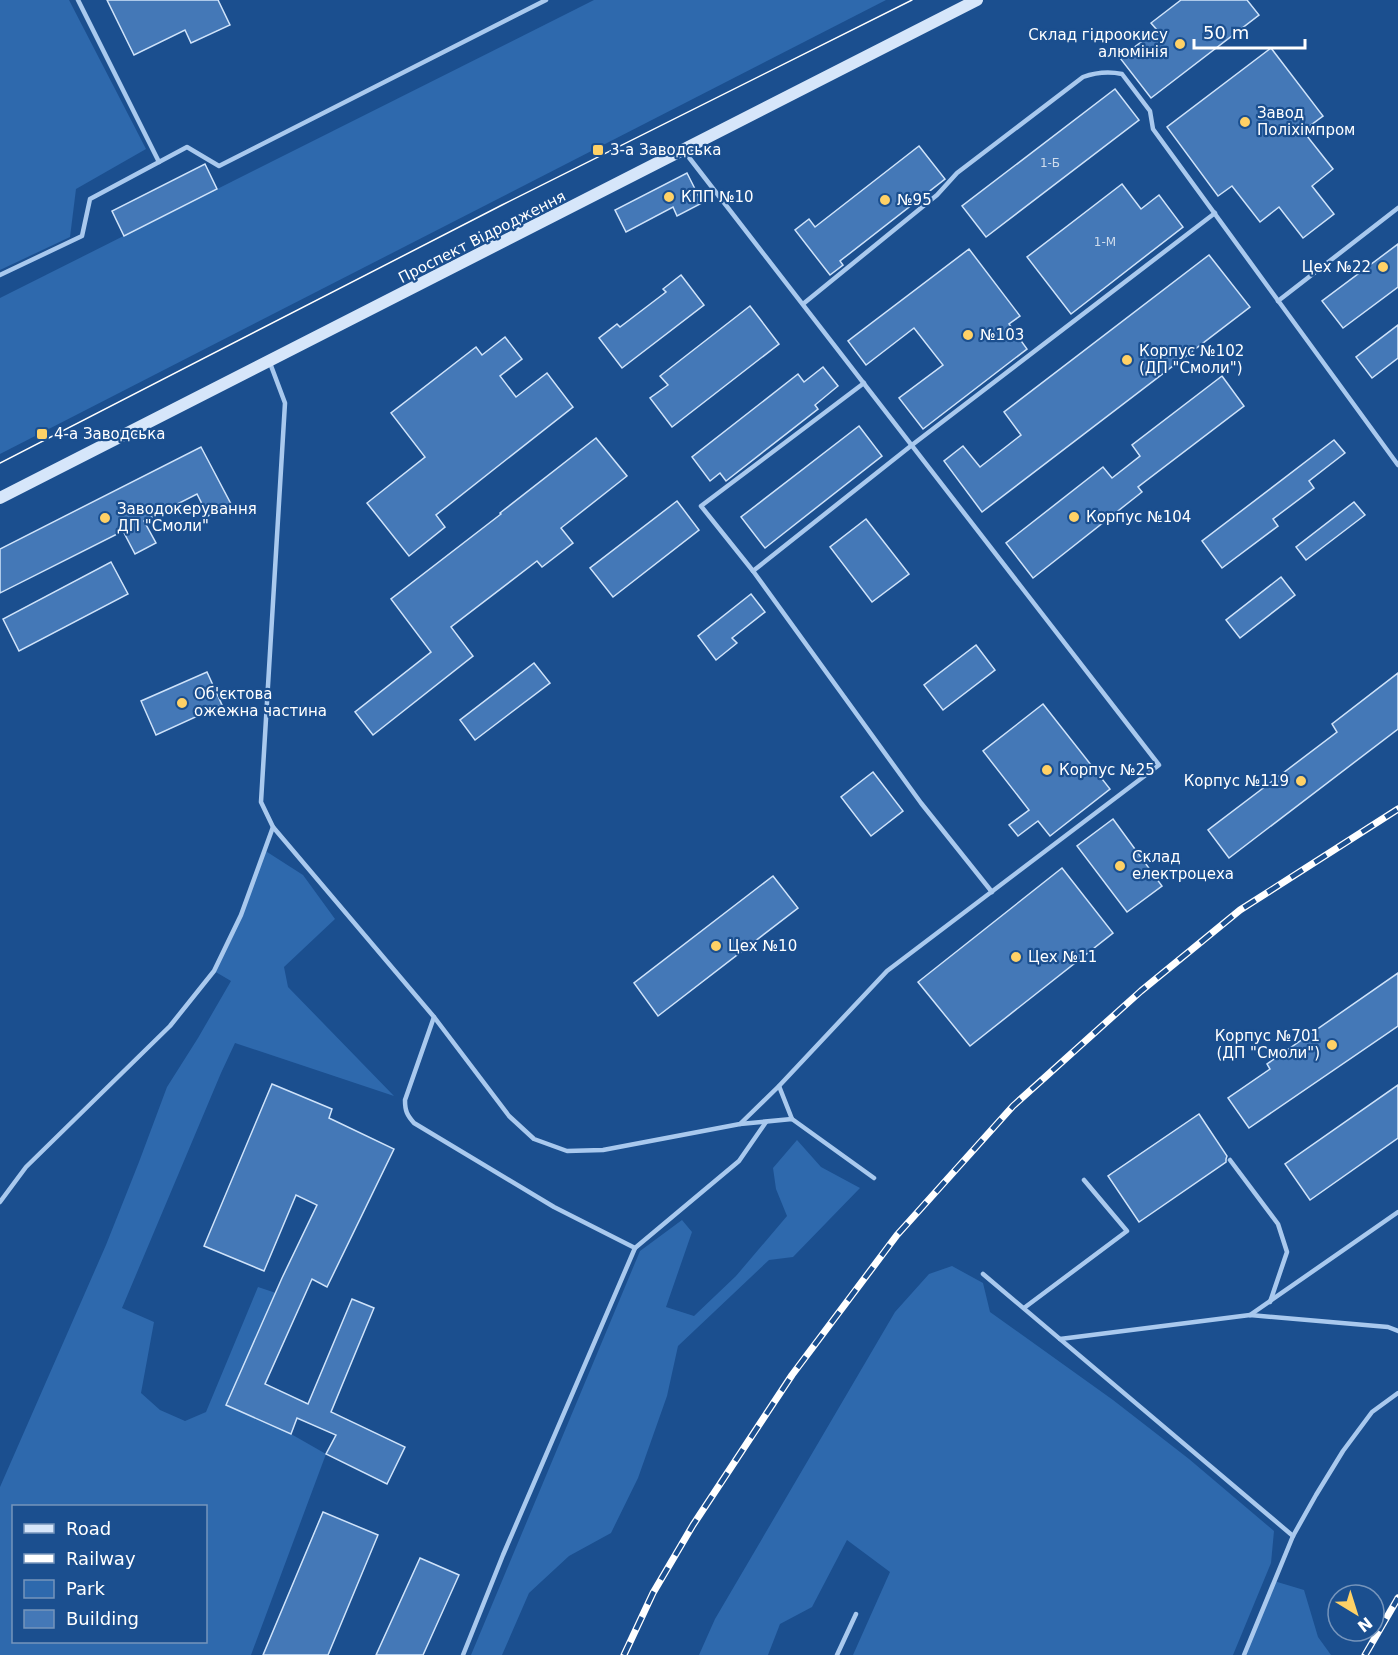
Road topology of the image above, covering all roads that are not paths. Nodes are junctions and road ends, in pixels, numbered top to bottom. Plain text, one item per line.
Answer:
1 (78, 0) edge
2 (546, 0) edge
3 (977, 0) edge
4 (684, 151) junction
5 (159, 162) junction
6 (1398, 208) edge
7 (1215, 213) junction
8 (0, 275) edge
9 (1278, 301) junction
10 (803, 304) junction
11 (269, 362) junction
12 (864, 382) junction
13 (912, 446) junction
14 (1398, 465) edge
15 (0, 498) edge
16 (753, 571) junction
17 (273, 827) junction
18 (992, 892) junction
19 (434, 1017) junction
20 (779, 1086) junction
21 (792, 1119) junction
22 (766, 1122) junction
23 (740, 1124) junction
24 (1230, 1160) dead end
25 (874, 1178) dead end
26 (1084, 1180) dead end
27 (0, 1202) edge
28 (1398, 1212) edge
29 (634, 1248) junction
30 (983, 1274) dead end
31 (1270, 1302) junction
32 (1024, 1308) junction
33 (1250, 1316) junction
34 (1398, 1331) edge
35 (1060, 1340) junction
36 (1398, 1393) edge
37 (1293, 1536) junction
38 (856, 1614) dead end
39 (463, 1655) edge
40 (837, 1655) edge
41 (1244, 1655) edge

1 - 5 lane
2 - 5 lane
3 - 4 street, Проспект Відродження
4 - 10 lane
4 - 11 street, Проспект Відродження
5 - 8 lane
6 - 9 lane
7 - 9 lane
7 - 10 lane
7 - 13 lane
9 - 14 lane
10 - 12 lane
11 - 15 street, Проспект Відродження
11 - 17 lane
12 - 13 lane
12 - 16 lane
13 - 16 lane
13 - 18 lane
16 - 18 lane
17 - 19 lane
17 - 27 lane
18 - 20 lane
19 - 23 lane
19 - 29 lane
20 - 21 lane
20 - 23 lane
21 - 22 lane
21 - 25 lane
22 - 23 lane
22 - 29 lane
24 - 31 lane
26 - 32 lane
28 - 31 lane
29 - 39 lane
30 - 32 lane
31 - 33 lane
32 - 35 lane
33 - 34 lane
33 - 35 lane
35 - 37 lane
36 - 37 lane
37 - 41 lane
38 - 40 lane

